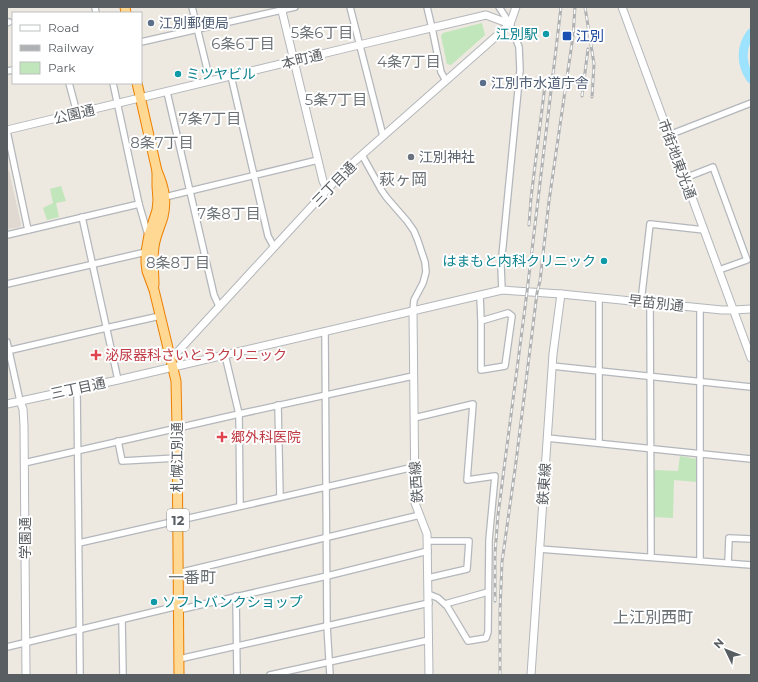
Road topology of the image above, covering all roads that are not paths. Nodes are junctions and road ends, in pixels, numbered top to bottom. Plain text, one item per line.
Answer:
1 (192, 7) edge
2 (295, 7) edge
3 (350, 7) edge
4 (427, 7) edge
5 (499, 7) edge
6 (516, 7) edge
7 (622, 7) edge
8 (282, 8) edge
9 (510, 24) junction
10 (432, 28) junction
11 (198, 30) junction
12 (142, 42) edge
13 (359, 45) junction
14 (294, 61) junction
15 (232, 76) junction
16 (210, 81) junction
17 (446, 81) junction
18 (70, 84) edge
19 (113, 84) edge
20 (137, 84) edge
21 (166, 92) junction
22 (140, 98) junction
23 (118, 103) junction
24 (751, 103) edge
25 (77, 113) junction
26 (7, 131) edge
27 (669, 135) junction
28 (383, 136) junction
29 (362, 155) junction
30 (318, 160) junction
31 (157, 171) junction
32 (254, 176) junction
33 (684, 178) junction
34 (327, 189) junction
35 (190, 192) junction
36 (165, 197) junction
37 (139, 204) junction
38 (82, 217) junction
39 (28, 230) junction
40 (704, 230) junction
41 (7, 235) edge
42 (149, 235) junction
43 (274, 247) junction
44 (146, 252) junction
45 (92, 264) junction
46 (719, 270) junction
47 (7, 284) edge
48 (154, 290) junction
49 (502, 290) junction
50 (561, 294) junction
51 (480, 296) junction
52 (599, 298) junction
53 (640, 302) junction
54 (650, 303) junction
55 (219, 306) junction
56 (700, 308) junction
57 (751, 309) edge
58 (734, 310) junction
59 (413, 311) junction
60 (160, 316) junction
61 (481, 321) junction
62 (106, 328) junction
63 (325, 332) junction
64 (7, 342) edge
65 (8, 351) edge
66 (226, 354) junction
67 (751, 358) edge
68 (172, 362) junction
69 (552, 366) junction
70 (599, 371) junction
71 (413, 376) junction
72 (650, 377) junction
73 (118, 380) junction
74 (700, 382) junction
75 (751, 387) edge
76 (77, 388) junction
77 (326, 395) junction
78 (20, 401) junction
79 (7, 404) edge
80 (278, 405) junction
81 (238, 414) junction
82 (414, 418) junction
83 (178, 428) junction
84 (547, 438) junction
85 (118, 442) junction
86 (599, 443) junction
87 (651, 449) junction
88 (77, 451) junction
89 (700, 454) junction
90 (177, 458) junction
91 (751, 459) edge
92 (24, 463) junction
93 (414, 467) junction
94 (326, 487) junction
95 (280, 497) junction
96 (240, 506) junction
97 (420, 515) junction
98 (178, 521) junction
99 (327, 538) junction
100 (751, 539) edge
101 (428, 541) junction
102 (79, 543) junction
103 (539, 549) junction
104 (428, 551) junction
105 (651, 557) junction
106 (700, 561) junction
107 (728, 563) junction
108 (751, 565) edge
109 (178, 573) junction
110 (327, 576) junction
111 (428, 578) junction
112 (488, 592) junction
113 (428, 594) junction
114 (236, 596) junction
115 (428, 603) junction
116 (445, 604) junction
117 (178, 608) junction
118 (122, 620) junction
119 (327, 626) junction
120 (80, 630) junction
121 (429, 640) junction
122 (26, 642) junction
123 (7, 647) edge
124 (237, 647) junction
125 (179, 659) junction
126 (329, 662) junction
127 (26, 675) edge
128 (80, 675) edge
129 (122, 675) edge
130 (179, 675) edge
131 (237, 675) edge
132 (270, 675) edge
133 (330, 675) edge
134 (429, 675) edge
135 (531, 675) edge

1 - 11 street
2 - 8 street
3 - 13 street
4 - 10 street
5 - 9 street
6 - 9 street
7 - 27 street, 市街地東光通
8 - 11 street
8 - 14 street
9 - 10 street, 本町通
9 - 17 street, 三丁目通
9 - 49 street
10 - 13 street, 本町通
10 - 17 street
11 - 12 street
11 - 16 street
13 - 14 street, 本町通
13 - 28 street
14 - 15 street, 本町通
14 - 30 street
15 - 16 street, 本町通
15 - 32 street
16 - 21 street, 本町通
17 - 28 street, 三丁目通
18 - 25 street
19 - 23 street
20 - 22 highway, 札幌江別通 / 12
21 - 22 street, 本町通
21 - 35 street
22 - 23 street, 公園通
22 - 31 highway, 札幌江別通 / 12
23 - 25 street, 公園通
23 - 37 street
24 - 27 street
25 - 26 street, 公園通
26 - 39 street
27 - 33 street, 市街地東光通
28 - 29 street, 三丁目通
29 - 34 street, 三丁目通
29 - 59 street
30 - 32 street
30 - 34 street
31 - 36 highway, 札幌江別通 / 12
31 - 42 highway, 札幌江別通 / 12
32 - 35 street
32 - 43 street
33 - 40 street, 市街地東光通
33 - 46 street
34 - 43 street, 三丁目通
35 - 36 street
35 - 55 street
36 - 48 highway, 札幌江別通 / 12
37 - 38 street
37 - 42 street
38 - 39 street
38 - 45 street
39 - 41 street
40 - 46 street, 市街地東光通
40 - 53 street
42 - 44 highway, 札幌江別通 / 12
43 - 55 street, 三丁目通
44 - 45 street
44 - 48 highway, 札幌江別通 / 12
45 - 47 street
45 - 62 street
46 - 58 street, 市街地東光通
48 - 60 highway, 札幌江別通 / 12
49 - 50 street, 早苗別通
49 - 51 street, 早苗別通
50 - 52 street, 早苗別通
50 - 69 street, 鉄東線
51 - 59 street, 早苗別通
51 - 61 street
52 - 53 street, 早苗別通
52 - 70 street
53 - 54 street, 早苗別通
54 - 56 street, 早苗別通
54 - 72 street
55 - 68 street, 三丁目通
56 - 58 street, 早苗別通
56 - 74 street
57 - 58 street, 早苗別通
58 - 67 street, 市街地東光通
59 - 63 street, 早苗別通
59 - 71 street, 鉄西線
60 - 62 street
60 - 68 highway, 札幌江別通 / 12
61 - 61 street
62 - 65 street
62 - 73 street
63 - 66 street, 早苗別通
63 - 77 street
64 - 65 street
65 - 78 street
66 - 68 street, 早苗別通
66 - 81 street
68 - 73 street, 三丁目通
68 - 83 highway, 札幌江別通 / 12
69 - 70 street
69 - 84 street, 鉄東線
70 - 72 street
70 - 86 street
71 - 77 street
71 - 82 street, 鉄西線
72 - 74 street
72 - 87 street
73 - 76 street, 三丁目通
74 - 75 street
74 - 89 street
76 - 78 street, 三丁目通
76 - 88 street
77 - 80 street
77 - 94 street
78 - 79 street, 三丁目通
78 - 92 street, 学園通
80 - 81 street
80 - 95 street
81 - 83 street
81 - 96 street
82 - 93 street, 鉄西線
82 - 112 street
83 - 85 street
83 - 90 highway, 札幌江別通 / 12
84 - 86 street
84 - 103 street, 鉄東線
85 - 88 street
85 - 90 street
86 - 87 street
87 - 89 street
87 - 105 street
88 - 92 street
88 - 102 street
89 - 91 street
89 - 106 street
90 - 98 highway, 札幌江別通 / 12
92 - 122 street, 学園通
93 - 94 street
93 - 97 street, 鉄西線
94 - 95 street
94 - 99 street
95 - 96 street
96 - 98 street
97 - 99 street
97 - 101 street, 鉄西線
98 - 102 street
98 - 109 highway, 札幌江別通 / 12
99 - 109 street
99 - 110 street
100 - 107 street
101 - 104 street, 鉄西線
101 - 111 street
102 - 120 street
103 - 105 street
103 - 135 street, 鉄東線
104 - 110 street
104 - 111 street, 鉄西線
105 - 106 street
106 - 107 street
107 - 108 street
109 - 117 highway, 札幌江別通 / 12
110 - 114 street
110 - 119 street
111 - 113 street, 鉄西線
112 - 116 street
112 - 116 street
113 - 115 street, 鉄西線
113 - 116 street
114 - 117 street
114 - 124 street
115 - 119 street
115 - 121 street, 鉄西線
117 - 118 street
117 - 125 highway, 札幌江別通 / 12
118 - 120 street
118 - 129 street
119 - 124 street
119 - 126 street
120 - 122 street
120 - 128 street
121 - 126 street
121 - 134 street, 鉄西線
122 - 123 street
122 - 127 street, 学園通
124 - 125 street
124 - 131 street
125 - 130 highway, 札幌江別通 / 12
126 - 132 street
126 - 133 street

